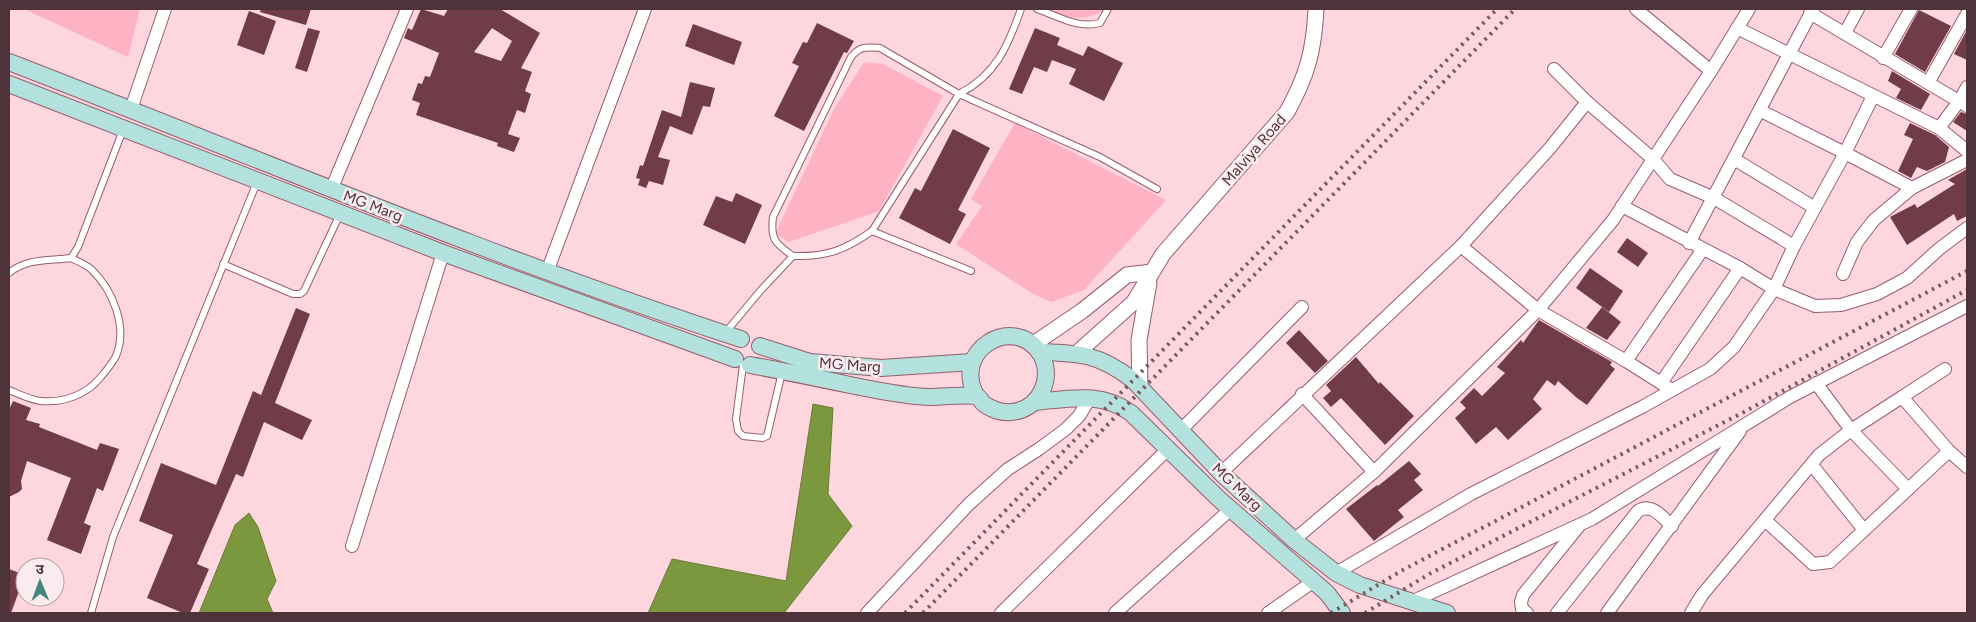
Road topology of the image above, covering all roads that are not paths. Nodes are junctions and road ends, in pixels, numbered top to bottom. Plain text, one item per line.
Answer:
1 (165, 9) edge
2 (407, 9) edge
3 (645, 9) edge
4 (1021, 9) edge
5 (1037, 9) edge
6 (1108, 9) edge
7 (1316, 9) edge
8 (1636, 9) edge
9 (1749, 9) edge
10 (1858, 9) edge
11 (1911, 9) edge
12 (1812, 11) edge
13 (1967, 14) edge
14 (1737, 28) junction
15 (1845, 33) junction
16 (1789, 55) junction
17 (1883, 58) junction
18 (9, 62) edge
19 (1554, 69) dead end
20 (1711, 71) junction
21 (1928, 83) junction
22 (9, 84) edge
23 (1967, 87) edge
24 (958, 94) junction
25 (1873, 96) junction
26 (1587, 102) junction
27 (1963, 103) edge
28 (130, 109) junction
29 (1761, 111) junction
30 (1939, 128) junction
31 (124, 129) junction
32 (1967, 151) edge
33 (1845, 153) junction
34 (1653, 159) junction
35 (1734, 159) junction
36 (1967, 160) edge
37 (257, 181) junction
38 (1157, 188) dead end
39 (1912, 188) junction
40 (331, 190) junction
41 (1714, 198) junction
42 (1622, 206) junction
43 (1815, 208) junction
44 (341, 213) junction
45 (1967, 228) edge
46 (872, 231) junction
47 (1689, 243) junction
48 (1460, 246) junction
49 (1794, 246) junction
50 (1703, 249) junction
51 (443, 253) junction
52 (793, 256) junction
53 (70, 258) junction
54 (223, 264) junction
55 (1740, 268) junction
56 (971, 271) dead end
57 (547, 272) junction
58 (1152, 272) junction
59 (9, 273) edge
60 (1842, 274) dead end
61 (1774, 289) junction
62 (1967, 306) edge
63 (1302, 307) dead end
64 (1538, 310) junction
65 (724, 334) junction
66 (741, 339) junction
67 (760, 346) junction
68 (1035, 348) junction
69 (1077, 353) junction
70 (1626, 361) junction
71 (972, 362) junction
72 (743, 363) junction
73 (1945, 369) dead end
74 (782, 371) junction
75 (1661, 383) junction
76 (1816, 383) junction
77 (1140, 387) junction
78 (9, 390) edge
79 (1672, 390) junction
80 (1302, 394) junction
81 (977, 397) junction
82 (1902, 397) junction
83 (1090, 398) junction
84 (1034, 402) junction
85 (1743, 427) junction
86 (1181, 430) junction
87 (1851, 430) junction
88 (1168, 449) junction
89 (1949, 451) junction
90 (1812, 465) junction
91 (1967, 467) edge
92 (1374, 472) junction
93 (1221, 473) junction
94 (1908, 489) junction
95 (1231, 509) junction
96 (1765, 520) junction
97 (1580, 525) junction
98 (1672, 526) junction
99 (1864, 530) junction
100 (1294, 540) junction
101 (352, 546) dead end
102 (1336, 573) junction
103 (1314, 581) junction
104 (1411, 602) junction
105 (91, 613) edge
106 (867, 613) edge
107 (1001, 613) edge
108 (1115, 613) edge
109 (1268, 613) edge
110 (1342, 613) edge
111 (1447, 613) edge
112 (1527, 613) edge
113 (1557, 613) edge
114 (1607, 613) edge
115 (1691, 613) edge

1 - 28 street
2 - 40 street
3 - 57 street
4 - 24 lane
5 - 6 lane
7 - 58 street, Malviya Road
8 - 20 street
9 - 14 street
10 - 15 street
11 - 17 street
12 - 15 street
12 - 16 street
13 - 21 street
14 - 16 street
14 - 20 street
15 - 17 street
16 - 25 street
16 - 29 street
17 - 21 street
18 - 28 main road, MG Marg
19 - 26 street
20 - 34 street
21 - 27 street
22 - 31 main road
23 - 27 street
24 - 38 lane
24 - 46 lane
24 - 52 lane
25 - 30 street
25 - 33 street
26 - 34 street
26 - 48 street
27 - 30 street
28 - 40 main road, MG Marg
29 - 33 street
29 - 35 street
30 - 32 street
31 - 37 main road
31 - 53 lane
33 - 39 street
33 - 43 street
34 - 41 street
34 - 42 street
35 - 41 street
35 - 43 street
36 - 39 street
37 - 44 main road
37 - 54 lane
39 - 60 street
40 - 57 main road, MG Marg
41 - 47 street
41 - 49 street
42 - 47 street
42 - 64 street
43 - 49 street
44 - 51 main road
44 - 54 lane
45 - 61 street
46 - 52 lane
46 - 56 lane
47 - 50 street
48 - 64 street
48 - 80 street
49 - 61 street
50 - 55 street
50 - 70 street
51 - 72 main road
51 - 101 street
52 - 65 lane
53 - 59 lane
53 - 78 lane
54 - 105 lane
55 - 61 street
55 - 75 street
57 - 65 main road, MG Marg
58 - 68 street
58 - 69 street, Malviya Road
58 - 77 street
61 - 79 street
62 - 76 street
63 - 86 street
64 - 70 street
64 - 92 street
65 - 66 main road, MG Marg
66 - 67 main road, MG Marg
66 - 72 main road
67 - 71 main road, MG Marg
67 - 72 main road
68 - 69 main road, MG Marg
68 - 71 main road
68 - 84 main road
69 - 77 main road, MG Marg
70 - 75 street
71 - 81 main road
72 - 74 main road
72 - 74 lane
73 - 82 street
74 - 81 main road
75 - 79 street
76 - 85 street
76 - 87 street
77 - 86 main road, MG Marg
79 - 102 street
80 - 92 street
80 - 93 street
81 - 84 main road
82 - 87 street
82 - 89 street
83 - 84 main road, MG Marg
83 - 88 main road, MG Marg
83 - 106 street
85 - 97 street
85 - 98 street
86 - 93 main road, MG Marg
87 - 90 street
87 - 94 street
88 - 95 main road, MG Marg
88 - 107 street
89 - 91 street
89 - 94 street
90 - 96 street
90 - 99 street
92 - 100 street
93 - 100 main road, MG Marg
94 - 99 street
95 - 103 main road, MG Marg
95 - 108 street
96 - 99 street
96 - 115 street
97 - 104 street
97 - 112 street
98 - 113 street
98 - 114 street
100 - 102 main road, MG Marg
102 - 104 main road, MG Marg
103 - 109 street
103 - 110 main road, MG Marg
104 - 111 main road, MG Marg

